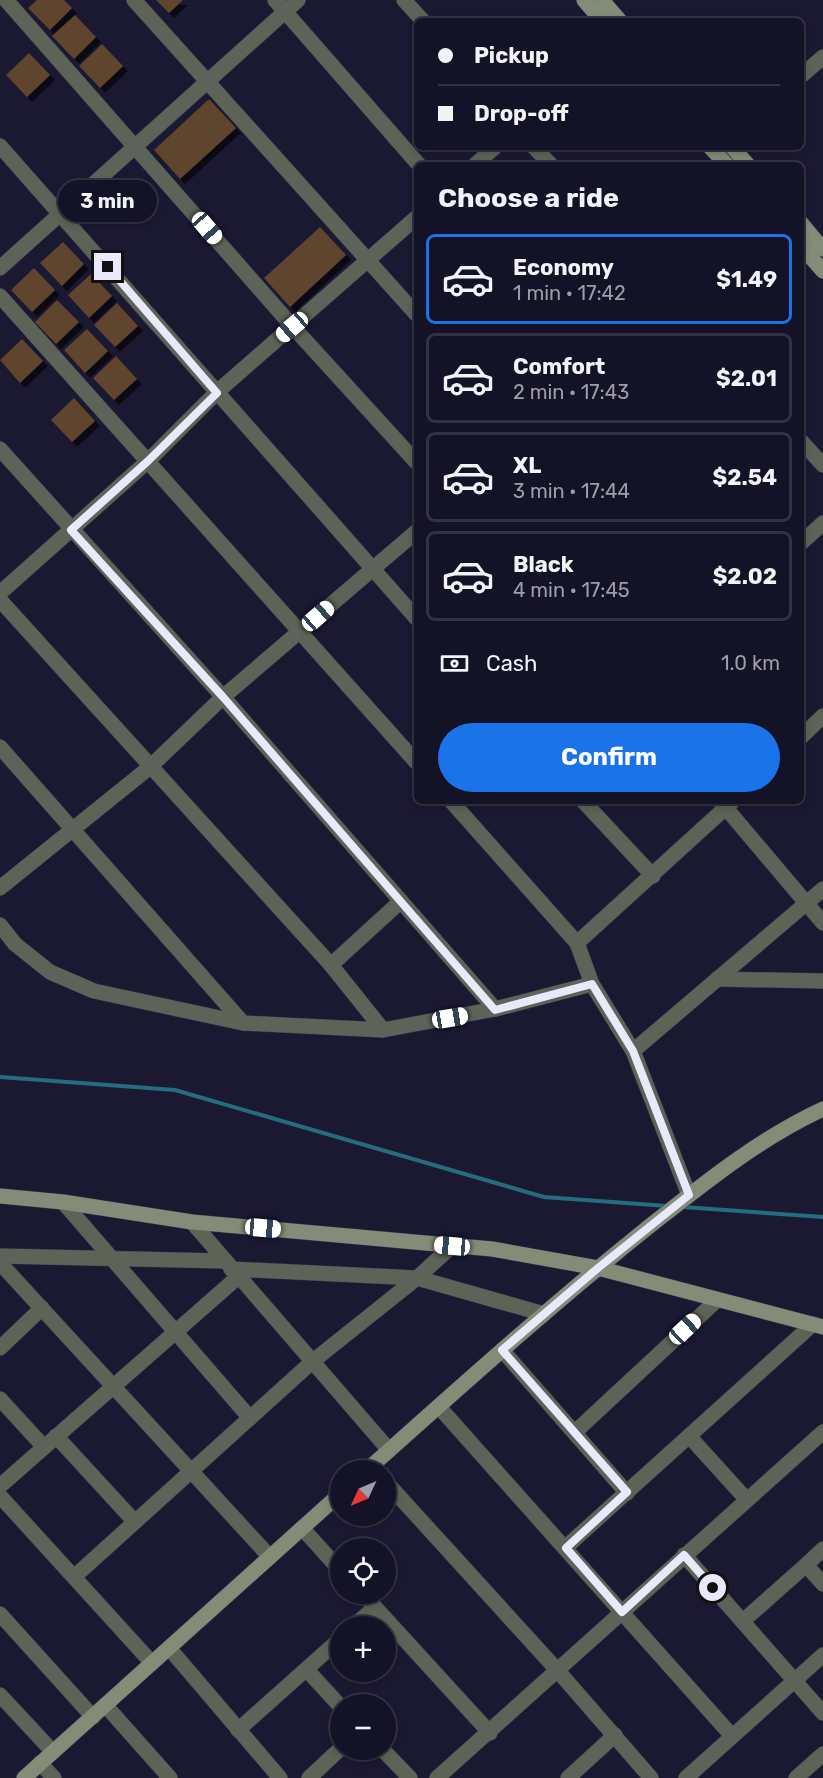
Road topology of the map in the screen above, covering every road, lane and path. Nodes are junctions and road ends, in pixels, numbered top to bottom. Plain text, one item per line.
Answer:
1 (6, 0) edge
2 (134, 0) edge
3 (298, 0) edge
4 (404, 0) edge
5 (584, 0) edge
6 (604, 1) edge
7 (280, 6) edge
8 (420, 18) edge
9 (600, 18) edge
10 (618, 18) edge
11 (823, 57) edge
12 (804, 73) edge
13 (207, 81) junction
14 (0, 146) edge
15 (136, 146) junction
16 (492, 150) edge
17 (537, 150) edge
18 (713, 150) edge
19 (735, 150) edge
20 (416, 162) edge
21 (478, 162) edge
22 (548, 162) edge
23 (724, 162) edge
24 (745, 162) edge
25 (62, 213) junction
26 (414, 220) edge
27 (804, 227) edge
28 (804, 249) edge
29 (823, 249) edge
30 (368, 261) junction
31 (0, 268) edge
32 (823, 271) edge
33 (0, 296) edge
34 (414, 312) edge
35 (292, 327) junction
36 (217, 393) junction
37 (804, 444) edge
38 (0, 449) edge
39 (414, 460) edge
40 (148, 461) junction
41 (823, 465) edge
42 (823, 524) edge
43 (71, 530) junction
44 (414, 534) edge
45 (804, 540) edge
46 (372, 569) junction
47 (0, 593) edge
48 (0, 600) edge
49 (414, 616) edge
50 (300, 632) junction
51 (223, 697) junction
52 (823, 716) edge
53 (804, 734) edge
54 (0, 747) edge
55 (414, 760) edge
56 (150, 767) junction
57 (454, 804) edge
58 (586, 804) edge
59 (725, 804) edge
60 (727, 804) edge
61 (74, 831) junction
62 (653, 876) junction
63 (0, 888) edge
64 (823, 889) edge
65 (401, 901) junction
66 (808, 902) junction
67 (823, 923) edge
68 (0, 925) edge
69 (577, 943) junction
70 (331, 965) junction
71 (717, 979) junction
72 (823, 981) edge
73 (592, 984) junction
74 (495, 1010) junction
75 (243, 1023) junction
76 (383, 1030) junction
77 (633, 1051) junction
78 (823, 1109) edge
79 (689, 1195) junction
80 (0, 1196) edge
81 (63, 1202) junction
82 (192, 1222) junction
83 (452, 1246) junction
84 (0, 1256) edge
85 (109, 1258) junction
86 (0, 1263) edge
87 (598, 1268) junction
88 (231, 1269) junction
89 (417, 1278) junction
90 (717, 1300) junction
91 (42, 1308) junction
92 (544, 1314) junction
93 (818, 1326) edge
94 (176, 1330) junction
95 (0, 1347) edge
96 (502, 1350) junction
97 (313, 1361) junction
98 (112, 1385) junction
99 (0, 1399) edge
100 (439, 1407) junction
101 (250, 1418) junction
102 (575, 1432) junction
103 (56, 1436) junction
104 (689, 1436) junction
105 (820, 1441) edge
106 (44, 1447) junction
107 (389, 1450) junction
108 (380, 1460) edge
109 (192, 1470) junction
110 (0, 1486) edge
111 (627, 1492) junction
112 (396, 1493) edge
113 (0, 1496) edge
114 (747, 1500) junction
115 (330, 1503) edge
116 (135, 1522) junction
117 (302, 1528) junction
118 (566, 1548) junction
119 (823, 1549) edge
120 (684, 1555) junction
121 (270, 1557) junction
122 (330, 1559) edge
123 (806, 1565) junction
124 (74, 1577) junction
125 (823, 1584) edge
126 (372, 1604) edge
127 (375, 1607) junction
128 (622, 1612) junction
129 (0, 1614) edge
130 (365, 1616) edge
131 (742, 1621) junction
132 (169, 1648) junction
133 (330, 1649) edge
134 (823, 1655) edge
135 (152, 1663) junction
136 (308, 1670) junction
137 (558, 1671) junction
138 (794, 1680) junction
139 (0, 1695) edge
140 (330, 1695) edge
141 (106, 1706) junction
142 (823, 1713) edge
143 (93, 1717) junction
144 (238, 1730) junction
145 (490, 1733) junction
146 (615, 1736) junction
147 (732, 1736) junction
148 (53, 1752) junction
149 (823, 1754) edge
150 (330, 1758) edge
151 (393, 1760) edge
152 (40, 1763) junction
153 (24, 1778) edge
154 (54, 1778) edge
155 (170, 1778) edge
156 (280, 1778) edge
157 (309, 1778) edge
158 (410, 1778) edge
159 (437, 1778) edge
160 (568, 1778) edge
161 (651, 1778) edge
162 (686, 1778) edge
163 (796, 1778) edge

1 - 15 street
2 - 13 street
3 - 7 street
4 - 8 street
5 - 9 street
6 - 10 street
7 - 13 street
7 - 20 street
11 - 12 street
13 - 15 street
13 - 30 street
14 - 25 street
15 - 25 street
15 - 35 street
16 - 21 street
17 - 22 street
18 - 23 street
19 - 24 street
25 - 31 street
25 - 36 street
26 - 30 street
27 - 29 street
28 - 32 street
30 - 34 street
30 - 35 street
33 - 40 street
35 - 36 street
35 - 39 street
36 - 40 street
36 - 46 street
37 - 41 street
38 - 43 street
40 - 43 street
40 - 50 street
42 - 45 street
43 - 47 street
43 - 51 street
44 - 46 street
46 - 49 street
46 - 50 street
48 - 56 street
50 - 51 street
50 - 55 street
51 - 56 street
51 - 65 street
52 - 53 street
54 - 61 street
56 - 61 street
56 - 70 street
57 - 69 street
58 - 62 street
59 - 62 street
60 - 66 street
61 - 63 street
61 - 75 street
62 - 69 street
64 - 66 street
65 - 70 street
65 - 74 street
66 - 67 street
66 - 71 street
68 - 75 street
69 - 73 street
70 - 76 street
71 - 72 street
71 - 77 street
73 - 74 street
73 - 77 street
74 - 76 street
75 - 76 street
77 - 79 street
78 - 79 street
79 - 87 street
80 - 81 street
81 - 82 street
81 - 85 street
82 - 83 street
82 - 88 street
83 - 87 street
83 - 89 street
84 - 85 street
85 - 88 street
85 - 94 street
86 - 91 street
87 - 90 street
87 - 92 street
88 - 89 street
88 - 94 street
88 - 97 street
89 - 92 street
89 - 97 street
90 - 93 street
90 - 102 street
91 - 95 street
91 - 98 street
92 - 96 street
93 - 104 street
94 - 98 street
94 - 101 street
96 - 100 street
96 - 102 street
97 - 101 street
97 - 107 street
98 - 103 street
98 - 109 street
99 - 106 street
100 - 107 street
100 - 118 street
101 - 109 street
102 - 111 street
103 - 106 street
103 - 116 street
104 - 111 street
104 - 114 street
105 - 114 street
106 - 110 street
107 - 108 street
109 - 116 street
109 - 121 street
111 - 118 street
112 - 137 street
113 - 124 street
114 - 120 street
115 - 117 street
116 - 124 street
117 - 121 street
117 - 122 street
118 - 128 street
119 - 123 street
120 - 128 street
120 - 131 street
121 - 132 street
123 - 125 street
123 - 131 street
124 - 135 street
126 - 127 street
127 - 130 street
127 - 145 street
128 - 137 street
128 - 147 street
129 - 143 street
131 - 138 street
132 - 135 street
132 - 144 street
133 - 136 street
134 - 138 street
135 - 141 street
136 - 140 street
136 - 144 street
137 - 145 street
137 - 146 street
138 - 142 street
138 - 147 street
139 - 148 street
141 - 143 street
141 - 155 street
143 - 148 street
144 - 156 street
145 - 159 street
146 - 160 street
146 - 161 street
147 - 162 street
148 - 152 street
149 - 163 street
150 - 157 street
151 - 158 street
152 - 153 street
152 - 154 street

